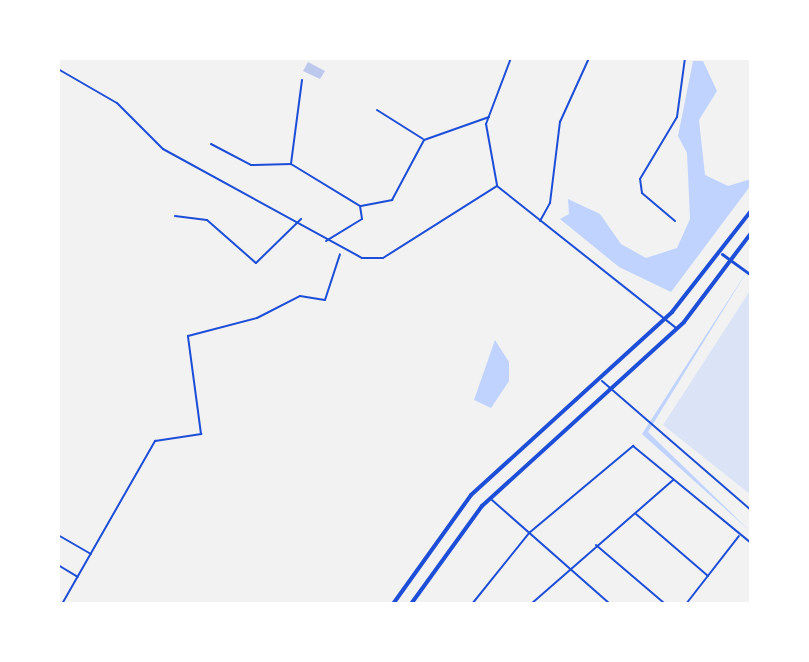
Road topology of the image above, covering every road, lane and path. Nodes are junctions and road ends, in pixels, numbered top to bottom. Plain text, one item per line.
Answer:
1 (511, 58) edge
2 (589, 58) edge
3 (685, 58) edge
4 (58, 69) edge
5 (302, 80) dead end
6 (377, 110) dead end
7 (489, 117) junction
8 (424, 140) junction
9 (211, 144) dead end
10 (291, 164) junction
11 (497, 186) junction
12 (360, 206) junction
13 (751, 211) edge
14 (175, 216) dead end
15 (301, 219) junction
16 (675, 221) dead end
17 (540, 222) junction
18 (751, 233) edge
19 (325, 242) junction
20 (341, 252) junction
21 (722, 254) junction
22 (731, 261) junction
23 (751, 275) edge
24 (664, 320) junction
25 (677, 329) junction
26 (602, 381) junction
27 (613, 392) junction
28 (674, 480) junction
29 (491, 499) junction
30 (751, 510) edge
31 (635, 513) junction
32 (529, 533) junction
33 (741, 534) junction
34 (58, 535) edge
35 (751, 543) edge
36 (595, 544) junction
37 (91, 554) junction
38 (58, 565) edge
39 (566, 567) junction
40 (708, 576) junction
41 (78, 577) junction
42 (607, 603) edge
43 (62, 604) edge
44 (393, 604) edge
45 (411, 604) edge
46 (472, 604) edge
47 (531, 604) edge
48 (665, 604) edge
49 (686, 604) edge

1 - 7 street
2 - 17 street
3 - 16 street
4 - 15 street
5 - 10 street
6 - 8 street
7 - 8 street
7 - 11 street
8 - 12 street
9 - 10 street
10 - 12 street
11 - 17 street
11 - 20 street
12 - 19 street
13 - 21 main road
14 - 15 street
15 - 19 street
17 - 24 street
18 - 22 main road
19 - 20 street
20 - 37 street
21 - 22 street
21 - 24 main road
22 - 23 street
22 - 25 main road
24 - 25 street
24 - 26 main road
25 - 27 main road
26 - 27 street
26 - 44 main road
27 - 29 main road
27 - 30 street
28 - 31 street
28 - 32 street
28 - 33 street
29 - 32 street
29 - 45 main road
31 - 36 street
31 - 40 street
32 - 39 street
32 - 46 street
33 - 35 street
33 - 40 street
34 - 37 street
36 - 39 street
36 - 48 street
37 - 41 street
38 - 41 street
39 - 42 street
39 - 47 street
40 - 49 street
41 - 43 street

